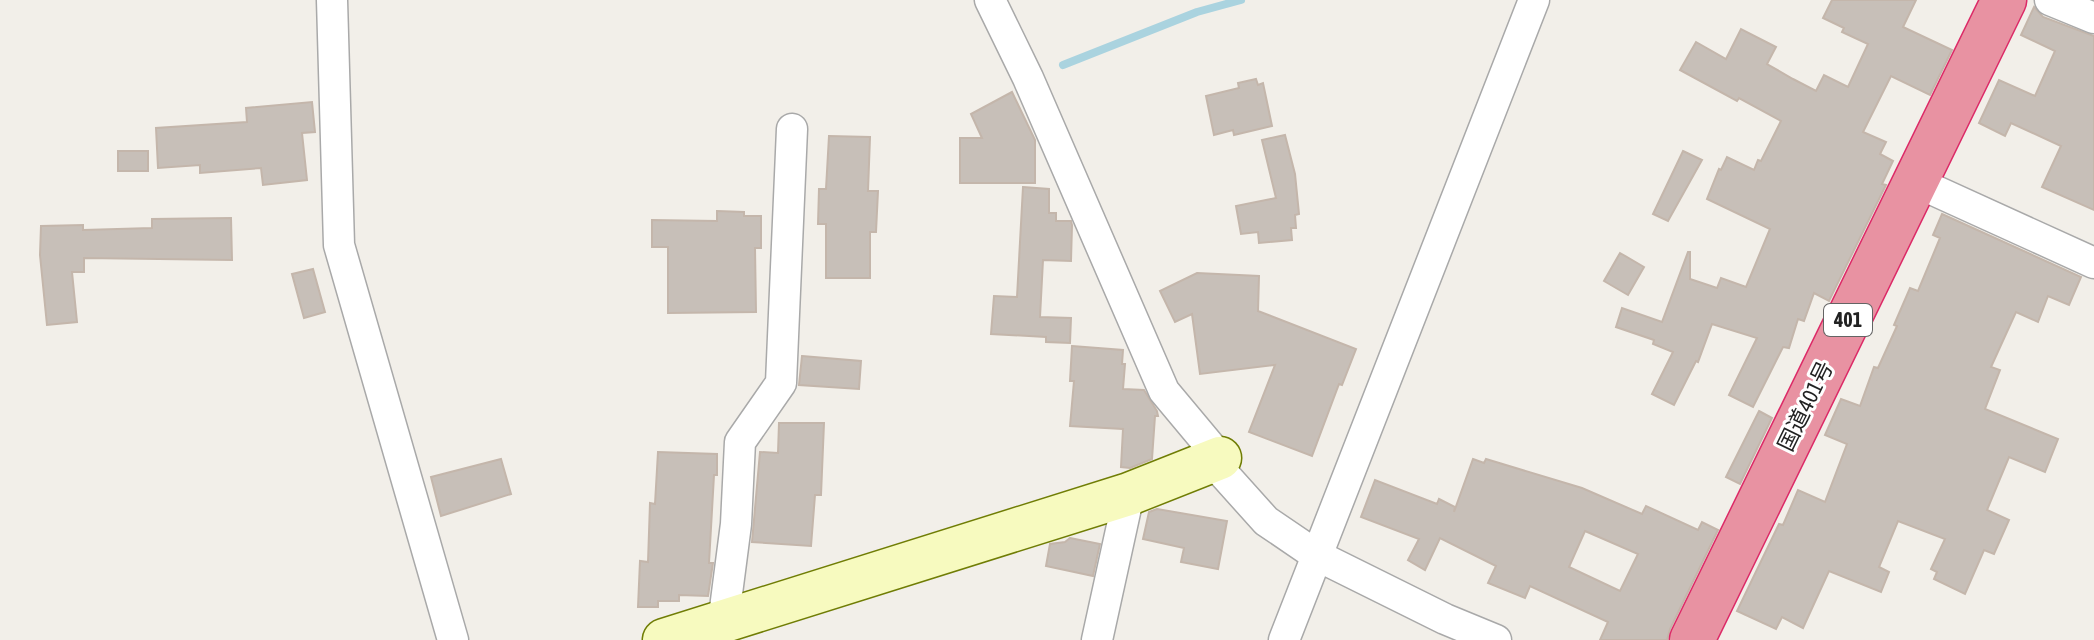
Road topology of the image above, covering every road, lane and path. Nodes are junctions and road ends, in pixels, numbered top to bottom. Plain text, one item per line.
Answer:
1 (332, 0) edge
2 (990, 0) edge
3 (1534, 0) edge
4 (2004, 0) edge
5 (2050, 0) edge
6 (2094, 18) edge
7 (792, 129) dead end
8 (1916, 182) junction
9 (2094, 263) edge
10 (1220, 458) junction
11 (1129, 494) junction
12 (1316, 555) junction
13 (723, 624) junction
14 (453, 640) edge
15 (664, 640) edge
16 (1097, 640) edge
17 (1284, 640) edge
18 (1496, 640) edge
19 (1692, 640) edge

1 - 14 street
2 - 10 street
3 - 12 street
4 - 8 highway, 国道401号 / 401
5 - 6 street
7 - 13 street
8 - 9 street
8 - 19 highway, 国道401号 / 401
10 - 11 street
10 - 12 street
11 - 13 street
11 - 16 street
12 - 17 street
12 - 18 street
13 - 15 street

